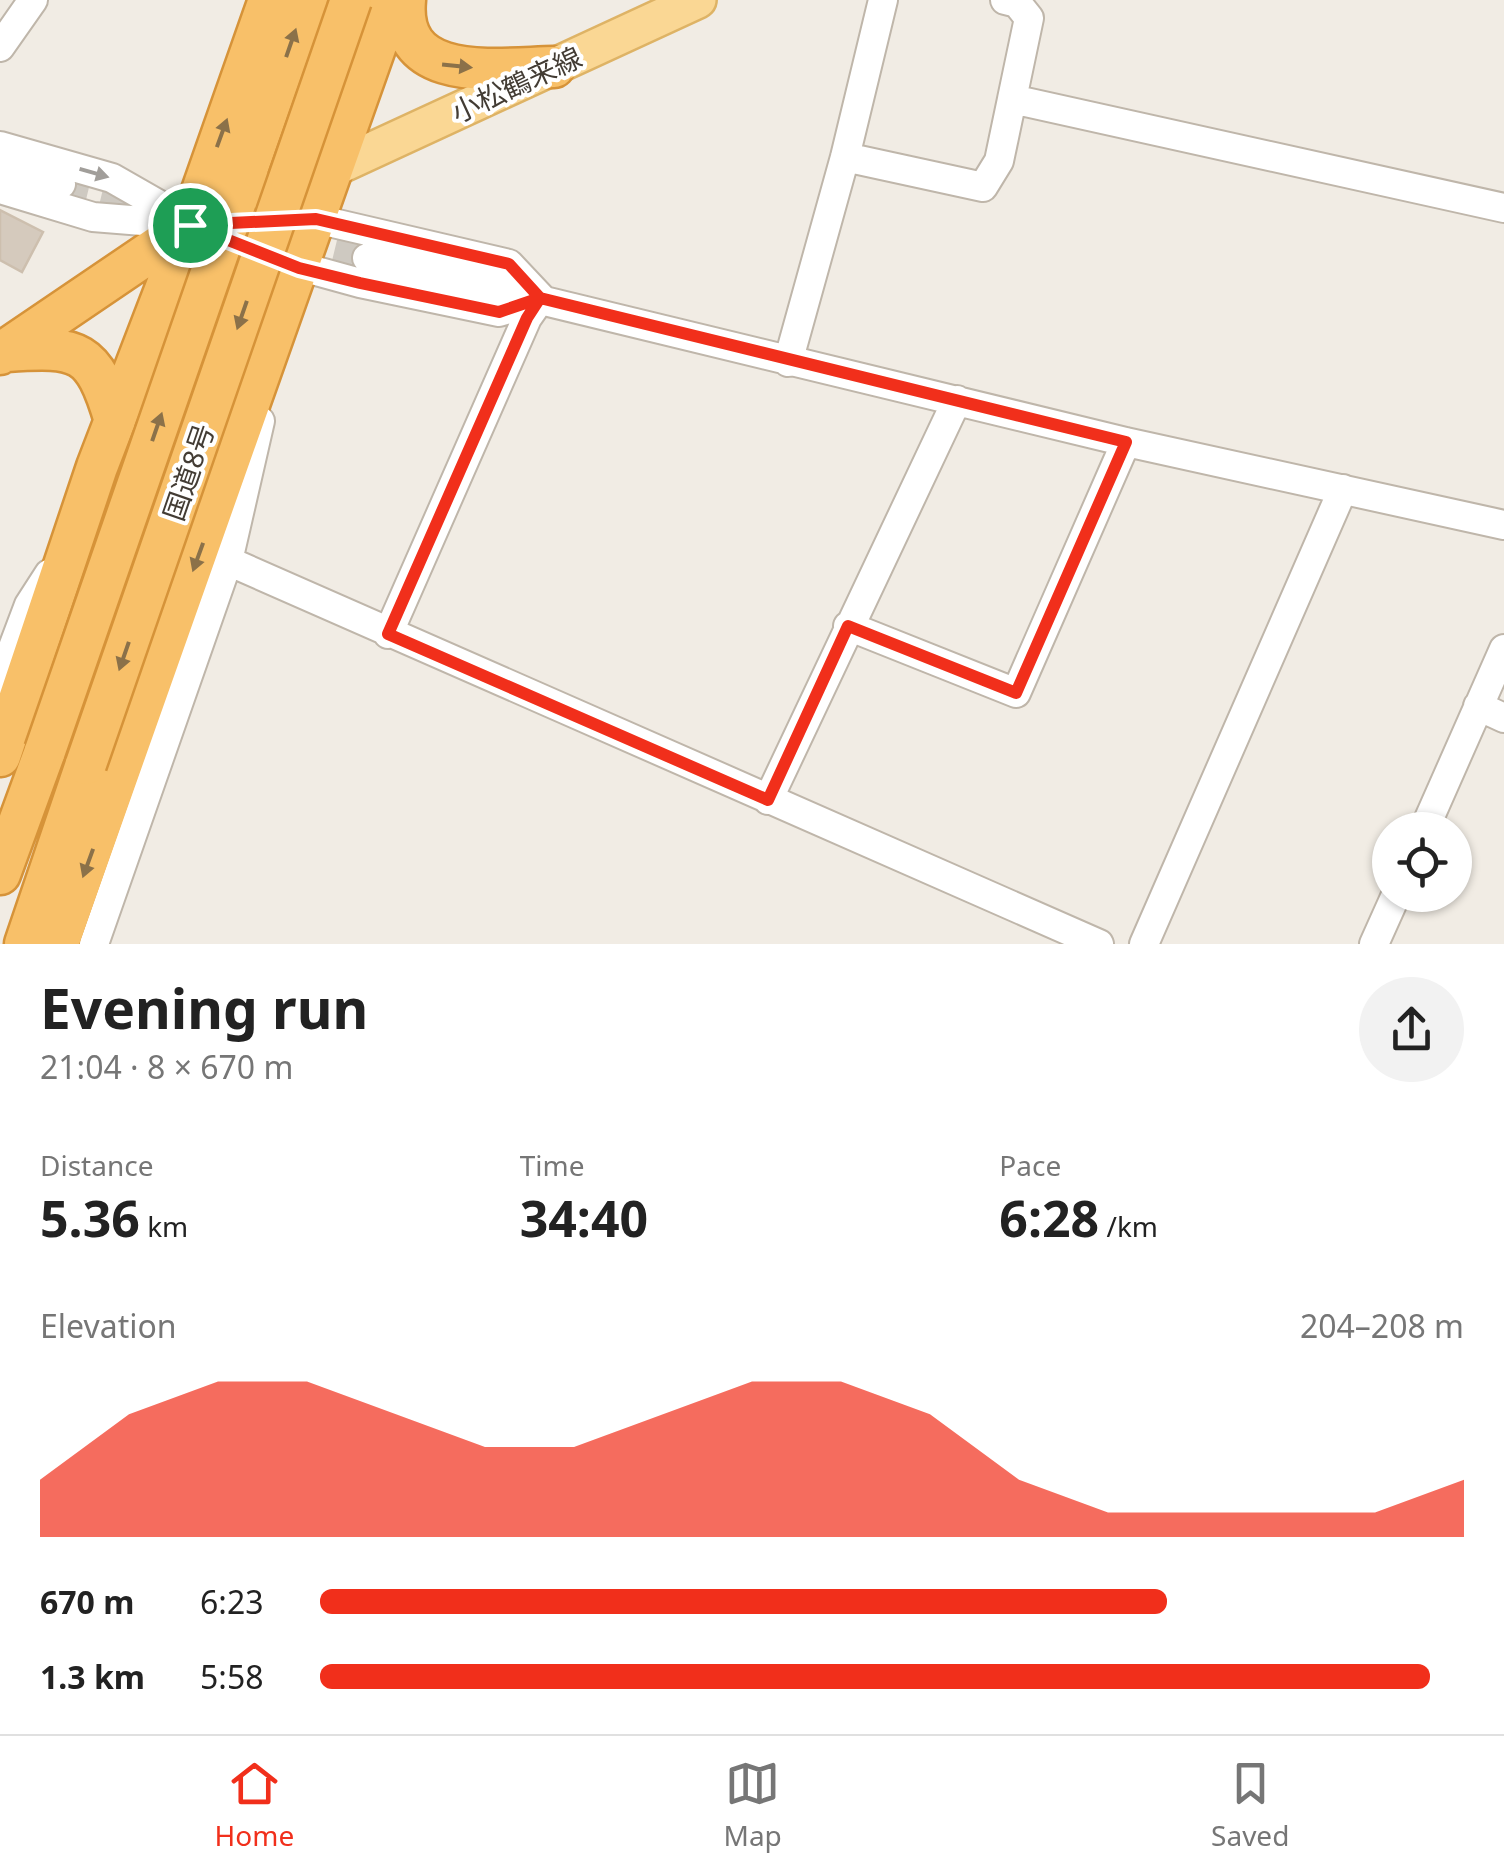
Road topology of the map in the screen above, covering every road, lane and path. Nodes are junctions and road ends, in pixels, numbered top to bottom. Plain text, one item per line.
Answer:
1 (33, 0) edge
2 (240, 0) edge
3 (268, 0) edge
4 (306, 0) edge
5 (350, 0) edge
6 (392, 0) edge
7 (405, 0) edge
8 (698, 0) edge
9 (883, 0) edge
10 (1004, 0) edge
11 (0, 47) edge
12 (554, 67) junction
13 (239, 88) junction
14 (1012, 100) junction
15 (0, 146) edge
16 (845, 157) junction
17 (0, 167) edge
18 (334, 168) junction
19 (61, 184) tunnel mouth
20 (0, 188) edge
21 (1504, 208) edge
22 (316, 219) junction
23 (190, 225) junction
24 (366, 258) tunnel mouth
25 (299, 268) junction
26 (540, 298) junction
27 (3, 352) edge
28 (267, 360) junction
29 (788, 362) junction
30 (957, 400) junction
31 (115, 421) junction
32 (1126, 442) junction
33 (1343, 489) junction
34 (1504, 525) edge
35 (76, 532) junction
36 (228, 561) junction
37 (848, 626) junction
38 (388, 634) junction
39 (1504, 649) edge
40 (0, 682) edge
41 (1491, 712) edge
42 (0, 756) edge
43 (768, 800) junction
44 (1434, 812) edge
45 (0, 874) edge
46 (1388, 912) edge
47 (25, 944) edge
48 (58, 944) edge
49 (94, 944) edge
50 (1099, 944) edge
51 (1144, 944) edge
52 (1374, 944) edge

1 - 11 street
2 - 13 highway
3 - 13 highway
45 -> 4 highway, 国道8号, bridge
5 -> 47 highway, 国道8号, bridge
6 - 18 highway
7 -> 12 highway
8 - 12 main road, 小松鶴来線
9 - 16 street
10 - 14 street
12 - 18 main road, 小松鶴来線
23 -> 13 highway
14 - 16 street
14 - 21 street
15 -> 23 street
16 - 29 street
17 - 19 street
18 - 22 highway
18 - 23 highway
20 - 23 street
22 - 23 street
22 - 25 highway
22 - 26 street
23 - 25 street
23 - 27 highway
23 - 31 highway
24 - 26 street
25 - 26 street
25 - 28 highway
26 - 29 street
26 - 38 street
27 - 31 highway
28 - 36 street
28 -> 48 highway
29 - 30 street
30 - 32 street
30 - 37 street
31 - 35 highway
32 - 33 street
32 - 37 street
33 - 34 street
33 - 51 street
35 - 40 street
35 - 42 highway
36 - 38 street
36 - 49 street
37 - 43 street
38 - 43 street
39 - 41 street
41 - 44 street
43 - 50 street
46 - 52 street

